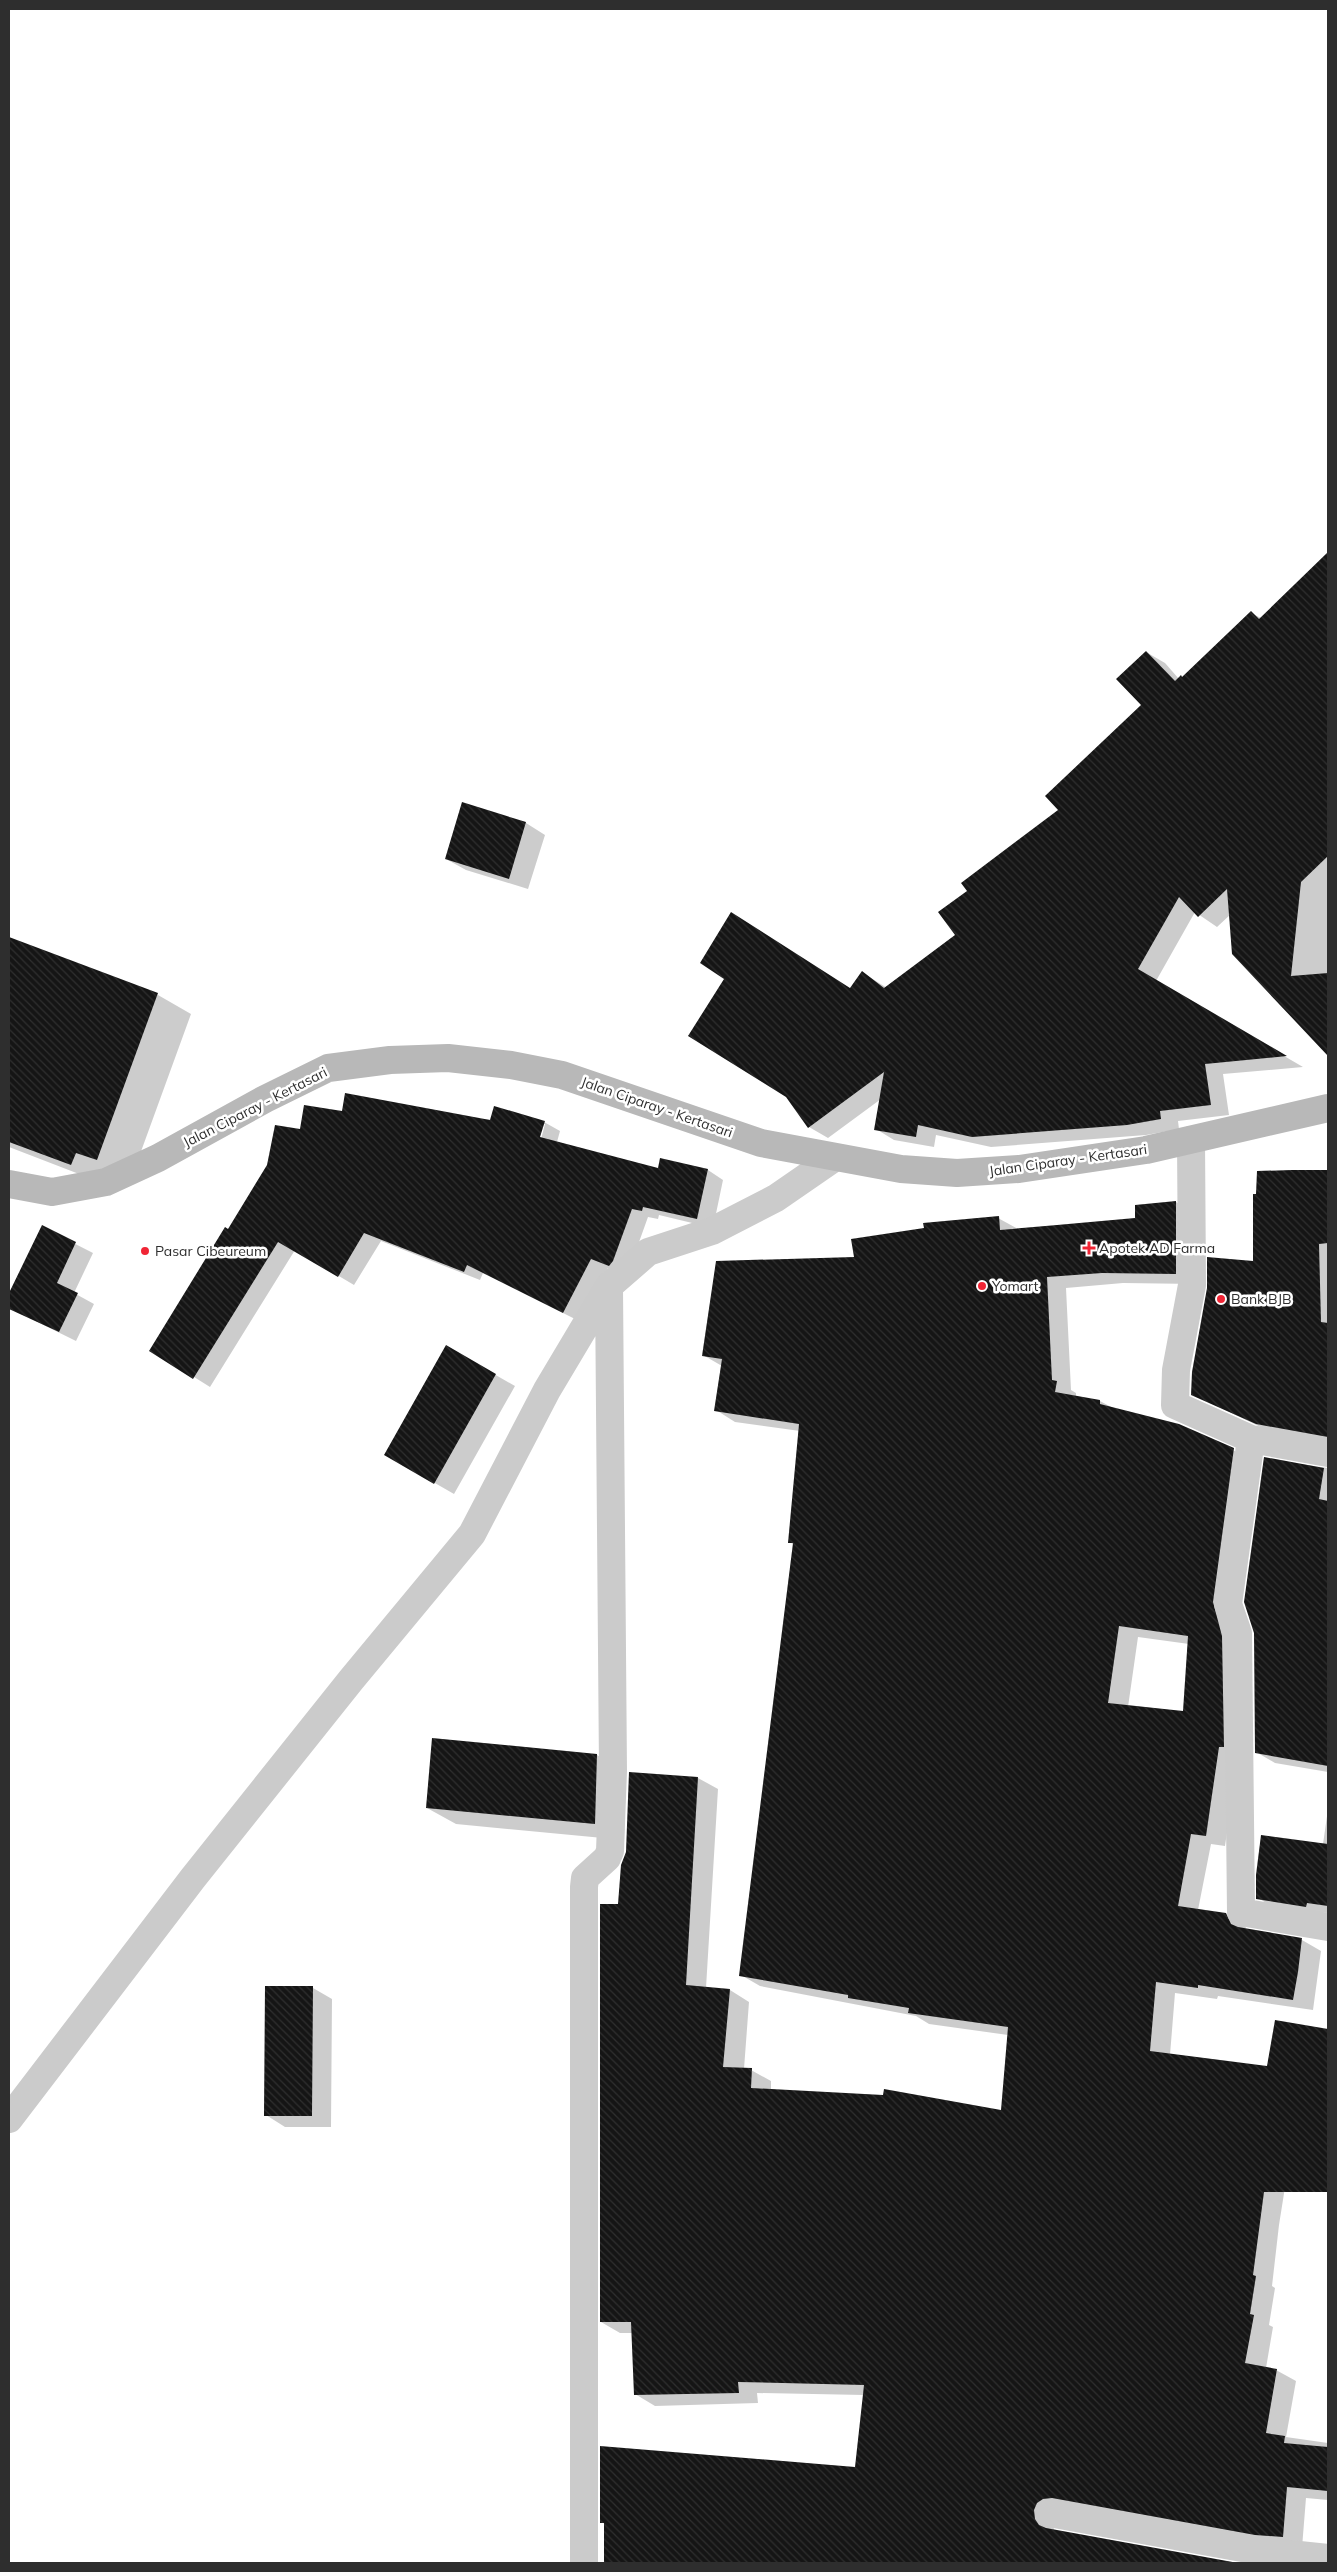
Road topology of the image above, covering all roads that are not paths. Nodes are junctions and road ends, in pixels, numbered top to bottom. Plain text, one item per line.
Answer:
1 (1328, 1108) edge
2 (1192, 1140) junction
3 (834, 1158) junction
4 (9, 1184) edge
5 (609, 1286) junction
6 (1251, 1439) junction
7 (1328, 1453) edge
8 (1328, 1927) edge
9 (9, 2120) edge
10 (1050, 2513) dead end
11 (1328, 2558) edge
12 (584, 2563) edge

1 - 2 main road, Jalan Ciparay - Kertasari
2 - 3 main road, Jalan Ciparay - Kertasari
2 - 6 street
3 - 4 main road, Jalan Ciparay - Kertasari
3 - 5 street
5 - 9 street
5 - 12 street
6 - 7 street
6 - 8 street
10 - 11 street

